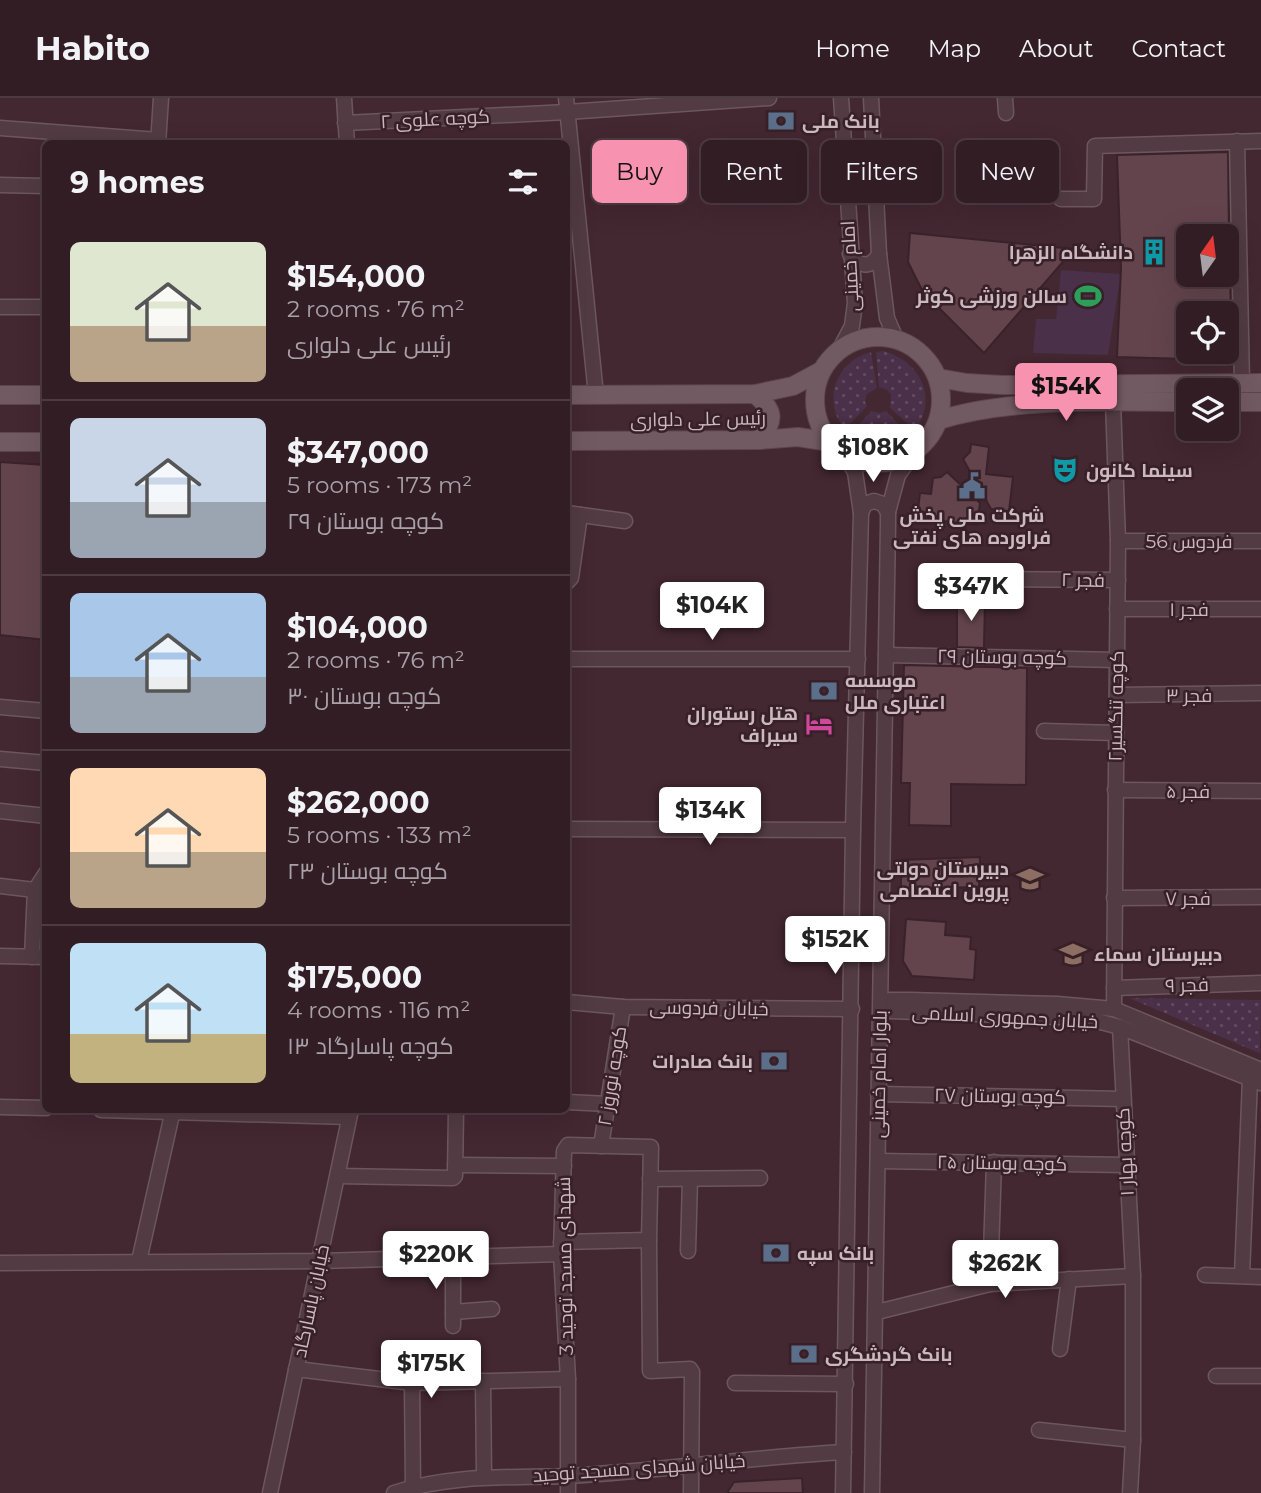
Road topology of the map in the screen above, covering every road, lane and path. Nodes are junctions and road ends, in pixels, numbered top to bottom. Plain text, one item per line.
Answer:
1 (161, 98) edge
2 (344, 98) edge
3 (769, 98) edge
4 (841, 98) edge
5 (871, 98) edge
6 (567, 105) edge
7 (345, 123) junction
8 (0, 128) edge
9 (135, 140) edge
10 (158, 140) edge
11 (346, 140) edge
12 (569, 140) edge
13 (1237, 141) junction
14 (1261, 141) edge
15 (570, 166) edge
16 (0, 184) edge
17 (42, 186) edge
18 (1061, 199) dead end
19 (573, 228) edge
20 (850, 254) junction
21 (879, 254) junction
22 (0, 307) edge
23 (42, 307) edge
24 (895, 339) junction
25 (841, 348) junction
26 (821, 371) junction
27 (938, 378) junction
28 (1242, 383) junction
29 (1261, 383) edge
30 (1002, 384) junction
31 (755, 394) junction
32 (0, 395) edge
33 (42, 395) edge
34 (570, 395) edge
35 (596, 395) junction
36 (1113, 402) junction
37 (1176, 402) edge
38 (1239, 402) edge
39 (1261, 402) edge
40 (999, 406) junction
41 (939, 420) junction
42 (759, 440) junction
43 (570, 441) edge
44 (0, 442) edge
45 (42, 442) edge
46 (830, 442) junction
47 (915, 452) junction
48 (844, 454) junction
49 (888, 512) junction
50 (861, 513) junction
51 (573, 514) edge
52 (625, 521) dead end
53 (1118, 541) junction
54 (1261, 541) edge
55 (570, 578) edge
56 (965, 579) dead end
57 (1118, 580) junction
58 (1117, 609) junction
59 (1261, 609) edge
60 (886, 655) junction
61 (570, 659) edge
62 (858, 659) junction
63 (1117, 660) junction
64 (1261, 694) edge
65 (1117, 695) junction
66 (0, 707) edge
67 (42, 711) edge
68 (1044, 731) dead end
69 (1116, 733) junction
70 (0, 759) edge
71 (42, 763) edge
72 (1115, 790) junction
73 (1261, 791) edge
74 (0, 811) edge
75 (42, 816) edge
76 (570, 829) edge
77 (853, 830) junction
78 (42, 880) edge
79 (0, 886) edge
80 (36, 890) junction
81 (1261, 897) edge
82 (1114, 898) junction
83 (0, 956) edge
84 (39, 957) edge
85 (1261, 983) edge
86 (1114, 988) junction
87 (570, 1002) edge
88 (881, 1004) junction
89 (910, 1005) junction
90 (623, 1007) junction
91 (852, 1009) junction
92 (1114, 1009) junction
93 (1121, 1027) junction
94 (1258, 1077) edge
95 (878, 1094) junction
96 (1122, 1099) junction
97 (570, 1102) edge
98 (608, 1104) junction
99 (0, 1107) edge
100 (42, 1108) edge
101 (172, 1113) edge
102 (350, 1113) edge
103 (456, 1113) edge
104 (601, 1146) junction
105 (878, 1161) junction
106 (994, 1163) junction
107 (455, 1165) junction
108 (1126, 1165) junction
109 (564, 1166) junction
110 (338, 1176) junction
111 (760, 1178) dead end
112 (650, 1179) junction
113 (690, 1179) junction
114 (649, 1240) junction
115 (561, 1248) junction
116 (688, 1251) dead end
117 (453, 1256) junction
118 (139, 1261) junction
119 (320, 1261) junction
120 (0, 1263) edge
121 (1205, 1275) dead end
122 (1241, 1275) junction
123 (1133, 1276) junction
124 (1261, 1277) edge
125 (1069, 1279) junction
126 (990, 1284) junction
127 (492, 1309) dead end
128 (877, 1312) junction
129 (1060, 1349) dead end
130 (296, 1369) junction
131 (1216, 1376) dead end
132 (1261, 1376) edge
133 (568, 1380) junction
134 (483, 1381) junction
135 (412, 1383) junction
136 (735, 1383) dead end
137 (846, 1384) junction
138 (1039, 1430) dead end
139 (1133, 1440) junction
140 (844, 1452) junction
141 (691, 1465) junction
142 (484, 1476) junction
143 (568, 1476) junction
144 (413, 1487) junction
145 (270, 1493) edge
146 (394, 1493) edge
147 (568, 1493) edge
148 (691, 1493) edge
149 (844, 1493) edge
150 (872, 1493) edge
151 (1130, 1493) edge

1 - 10 street
2 - 7 street
3 - 6 street, کوچه علوی ۲
4 - 20 street, امام خمینی
5 - 21 street, امام خمینی
6 - 7 street, کوچه علوی ۲
6 - 12 street
7 - 11 street
8 - 9 street
13 - 14 street
13 - 18 street
13 - 28 street
15 - 19 street
16 - 17 street
19 - 35 street
20 - 21 street
20 - 25 street, امام خمینی
21 - 24 street, امام خمینی
22 - 23 street
24 - 25 main road
24 - 27 main road
25 - 26 main road
26 - 31 main road, رئیس علی دلواری
26 - 46 main road
27 - 30 main road
27 - 41 main road
28 - 29 main road
28 - 30 main road
30 - 40 main road
31 - 35 main road, رئیس علی دلواری
31 - 42 main road
32 - 33 main road
34 - 35 main road, رئیس علی دلواری
36 - 37 main road
36 - 40 main road
36 - 53 street, کوچه تنگسیر۲
38 - 39 main road
40 - 41 main road
41 - 47 main road
42 - 43 main road, رئیس علی دلواری
42 - 46 main road, رئیس علی دلواری
44 - 45 main road
46 - 48 main road
47 - 48 main road
47 - 49 street, بلوار امام خمینی
48 - 50 street, بلوار امام خمینی
49 - 50 street
49 - 60 street, بلوار امام خمینی
50 - 62 street, بلوار امام خمینی
51 - 52 street
51 - 55 street
53 - 54 street, فردوس 56
53 - 57 street, کوچه تنگسیر۲
56 - 57 street, فجر ۲
57 - 58 street, کوچه تنگسیر۲
58 - 59 street, فجر ۱
58 - 63 street, کوچه تنگسیر۲
60 - 63 street, کوچه بوستان ۲۹
60 - 88 street, بلوار امام خمینی
61 - 62 street
62 - 77 street, بلوار امام خمینی
63 - 65 street, کوچه تنگسیر۲
64 - 65 street, فجر ۳
65 - 69 street, کوچه تنگسیر۲
66 - 67 street
68 - 69 street
69 - 72 street, کوچه تنگسیر۲
70 - 71 street
72 - 73 street, فجر ۵
72 - 82 street, کوچه تنگسیر۲
74 - 75 street
76 - 77 street
77 - 91 street, بلوار امام خمینی
78 - 80 street
79 - 80 street
80 - 84 street
81 - 82 street, فجر ۷
82 - 86 street, کوچه تنگسیر۲
83 - 84 street
85 - 86 street, فجر ۹
86 - 92 street, کوچه تنگسیر۲
87 - 90 street, خیابان فردوسی
88 - 89 street, خیابان جمهوری اسلامی
88 - 95 street, بلوار امام خمینی
89 - 92 street, خیابان جمهوری اسلامی
89 - 93 street, خیابان جمهوری اسلامی
90 - 91 street, خیابان فردوسی
90 - 98 street, کوچه نوروز ۲
91 - 137 street, بلوار امام خمینی
92 - 94 street, خیابان جمهوری اسلامی
93 - 94 street, خیابان جمهوری اسلامی
93 - 96 street, کوچه بهار ۱
94 - 122 street
95 - 96 street, کوچه بوستان ۲۷
95 - 105 street, بلوار امام خمینی
96 - 108 street, کوچه بهار ۱
97 - 98 street
98 - 104 street, کوچه نوروز ۲
99 - 100 street
101 - 118 street
102 - 110 street, خیابان پاسارگاد
103 - 107 street
104 - 109 street, شهدای مسجد توحید 3
104 - 112 street
105 - 106 street, کوچه بوستان ۲۵
105 - 128 street, بلوار امام خمینی
106 - 108 street, کوچه بوستان ۲۵
106 - 126 street
107 - 109 street
107 - 110 street
108 - 123 street, کوچه بهار ۱
109 - 115 street, شهدای مسجد توحید 3
110 - 119 street, خیابان پاسارگاد
111 - 113 street
112 - 113 street
112 - 114 street
113 - 116 street
114 - 115 street
114 - 141 street
115 - 117 street
115 - 133 street, شهدای مسجد توحید 3
117 - 119 street
117 - 127 street
118 - 119 street
118 - 120 street
119 - 130 street, خیابان پاسارگاد
121 - 122 street
122 - 124 street
123 - 125 street
123 - 139 street, کوچه بهار ۱
125 - 126 street
125 - 129 street
126 - 128 street
128 - 150 street, بلوار امام خمینی
130 - 135 street
130 - 145 street, خیابان پاسارگاد
131 - 132 street
133 - 134 street
133 - 143 street, شهدای مسجد توحید 3
134 - 135 street
134 - 142 street
135 - 144 street
136 - 137 street
137 - 140 street, بلوار امام خمینی
138 - 139 street
139 - 151 street, کوچه بهار ۱
140 - 141 street, خیابان شهدای مسجد توحید
140 - 149 street, بلوار امام خمینی
141 - 143 street, خیابان شهدای مسجد توحید
141 - 148 street
142 - 143 street, خیابان شهدای مسجد توحید
142 - 144 street, خیابان شهدای مسجد توحید
143 - 147 street, شهدای مسجد توحید 3
144 - 146 street, خیابان شهدای مسجد توحید

